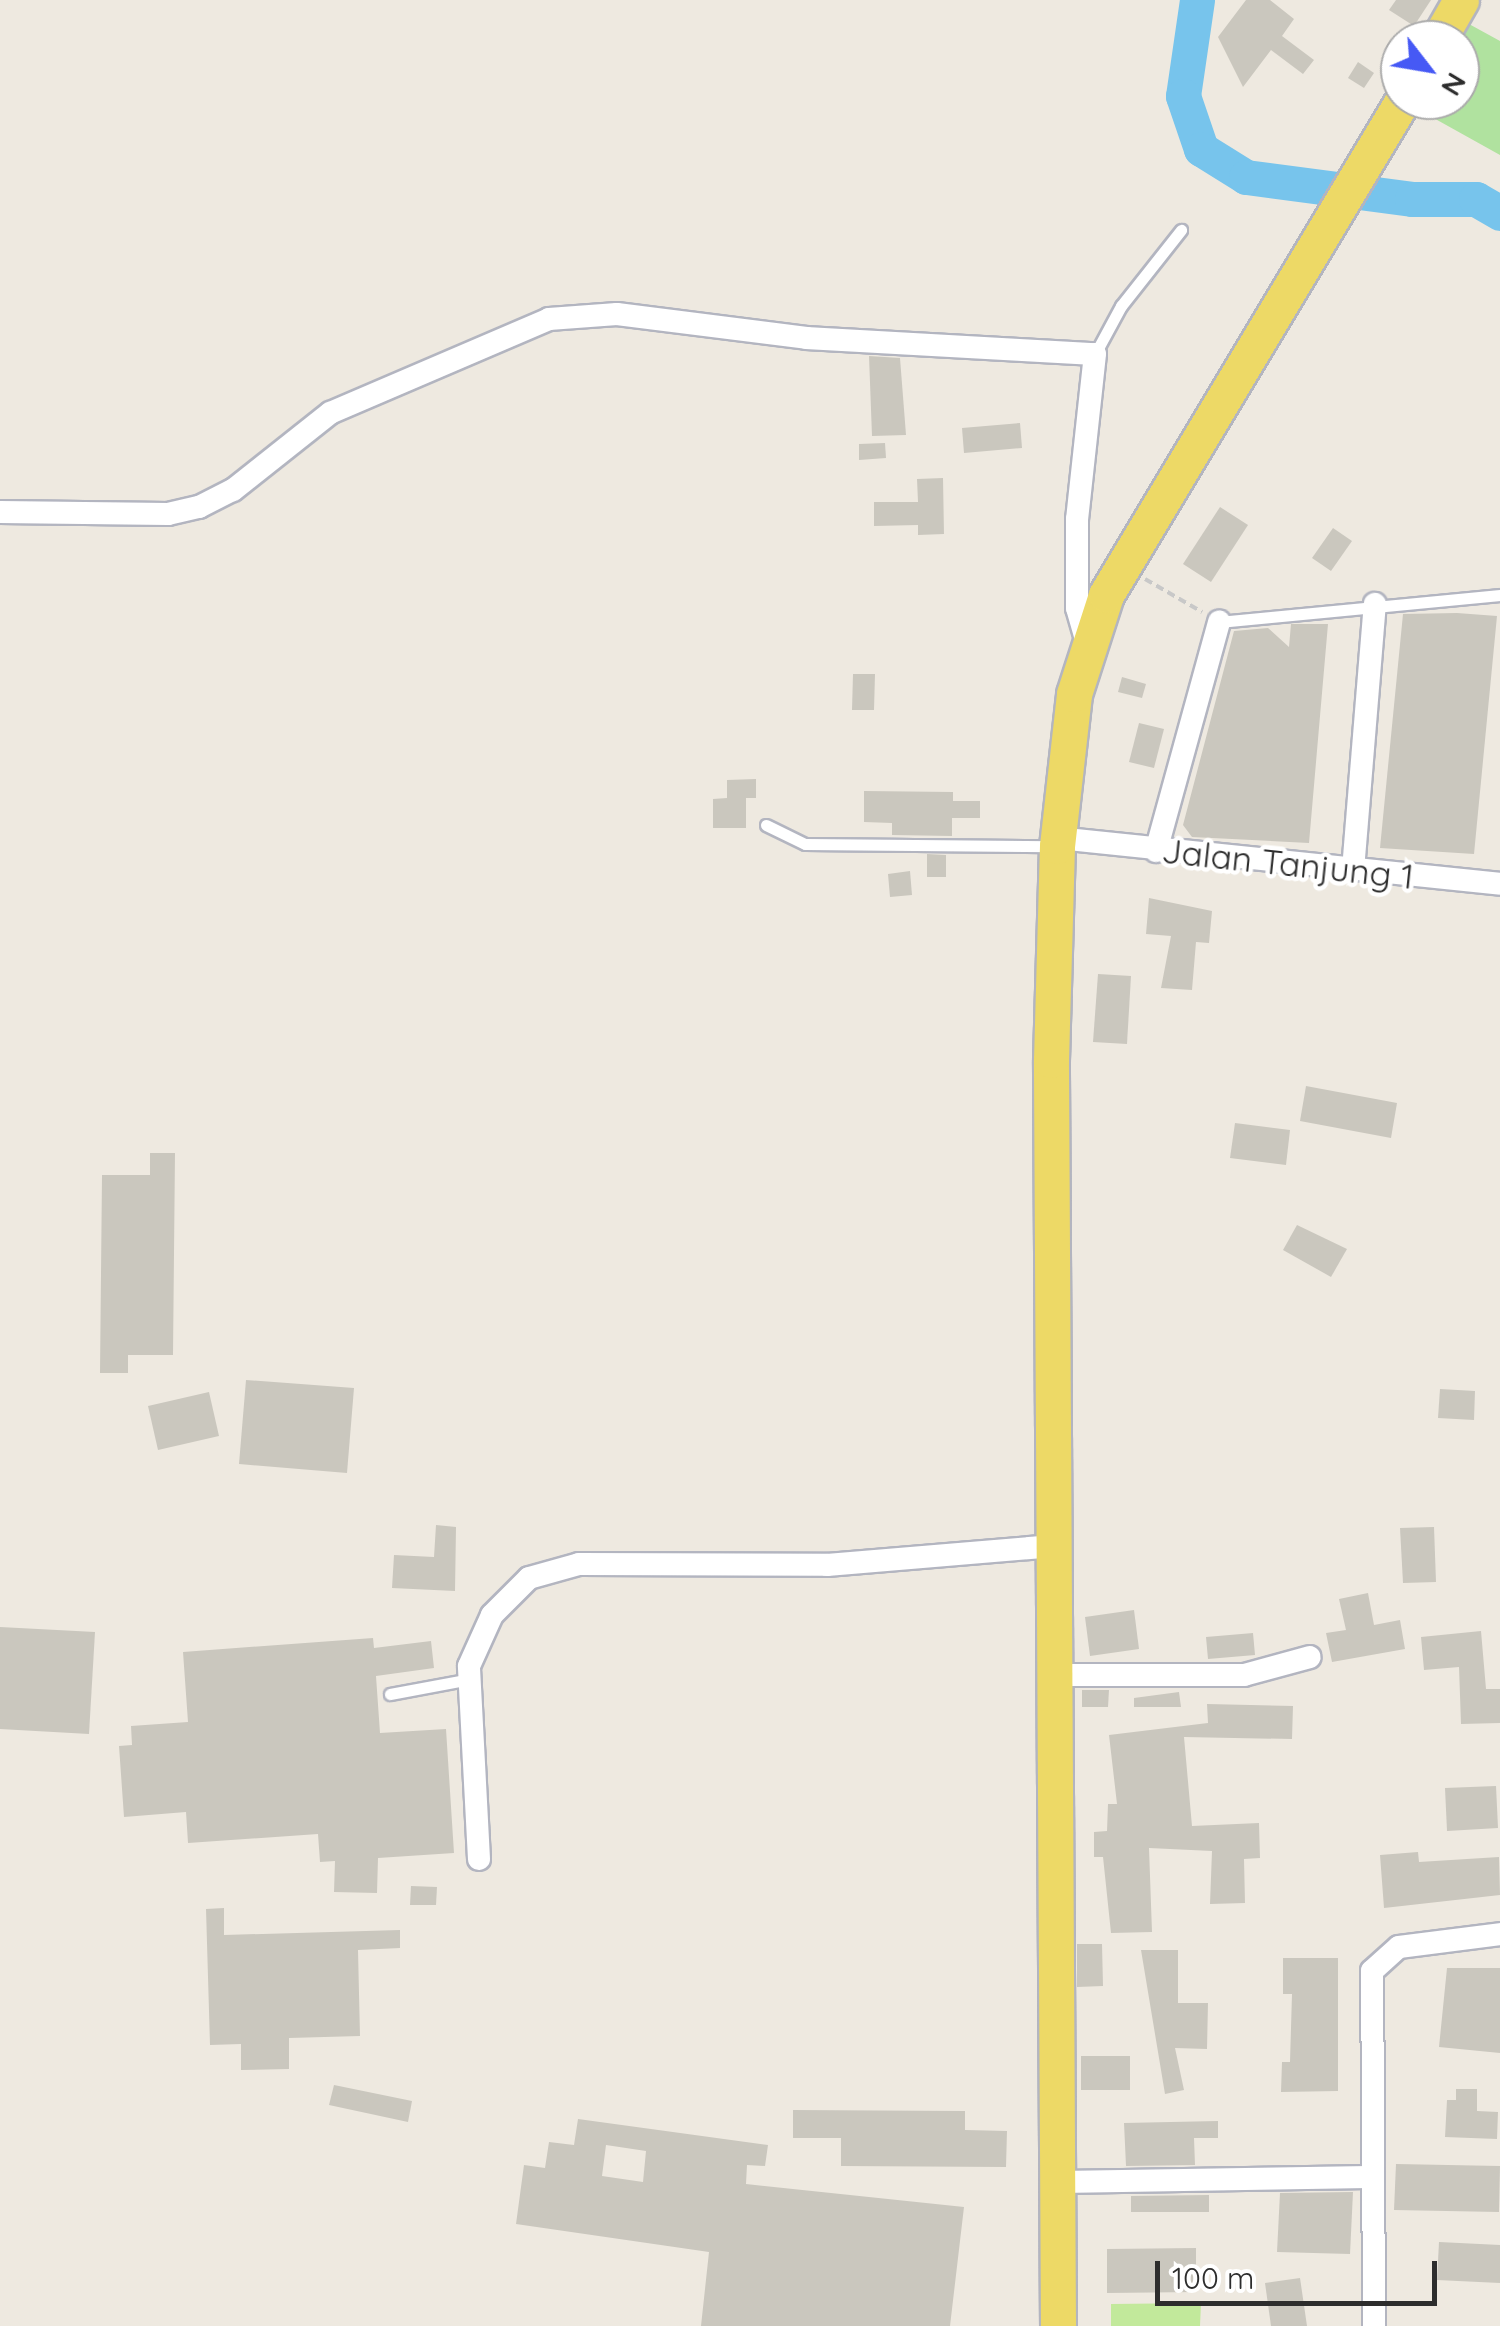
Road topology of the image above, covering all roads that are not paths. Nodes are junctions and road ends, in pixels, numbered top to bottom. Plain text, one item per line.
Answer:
1 (1392, 120) edge
2 (1181, 230) dead end
3 (1094, 354) junction
4 (1255, 354) junction
5 (0, 512) edge
6 (1500, 594) edge
7 (1374, 604) junction
8 (1219, 622) joint
9 (1087, 644) junction
10 (766, 825) dead end
11 (1067, 843) junction
12 (1156, 851) junction
13 (1354, 870) junction
14 (1500, 884) edge
15 (1053, 1423) junction
16 (1052, 1546) junction
17 (1310, 1658) dead end
18 (1052, 1675) junction
19 (470, 1679) junction
20 (390, 1694) dead end
21 (478, 1859) dead end
22 (1500, 1934) edge
23 (1373, 2177) junction
24 (1056, 2182) junction
25 (1058, 2326) edge
26 (1374, 2326) edge

1 - 4 main road
2 - 3 lane
3 - 5 street
3 - 9 street
4 - 9 main road
4 - 11 main road
6 - 7 lane
7 - 8 lane
7 - 13 street
8 - 12 street
9 - 11 main road
10 - 11 lane
11 - 12 street, Jalan Tanjung 1
11 - 15 main road
11 - 15 main road
12 - 13 street, Jalan Tanjung 1
13 - 14 street, Jalan Tanjung 1
15 - 16 main road
16 - 18 main road
16 - 19 street
17 - 18 street
18 - 24 main road
19 - 20 lane
19 - 21 street
22 - 23 street
23 - 24 street
23 - 26 street
24 - 25 main road

